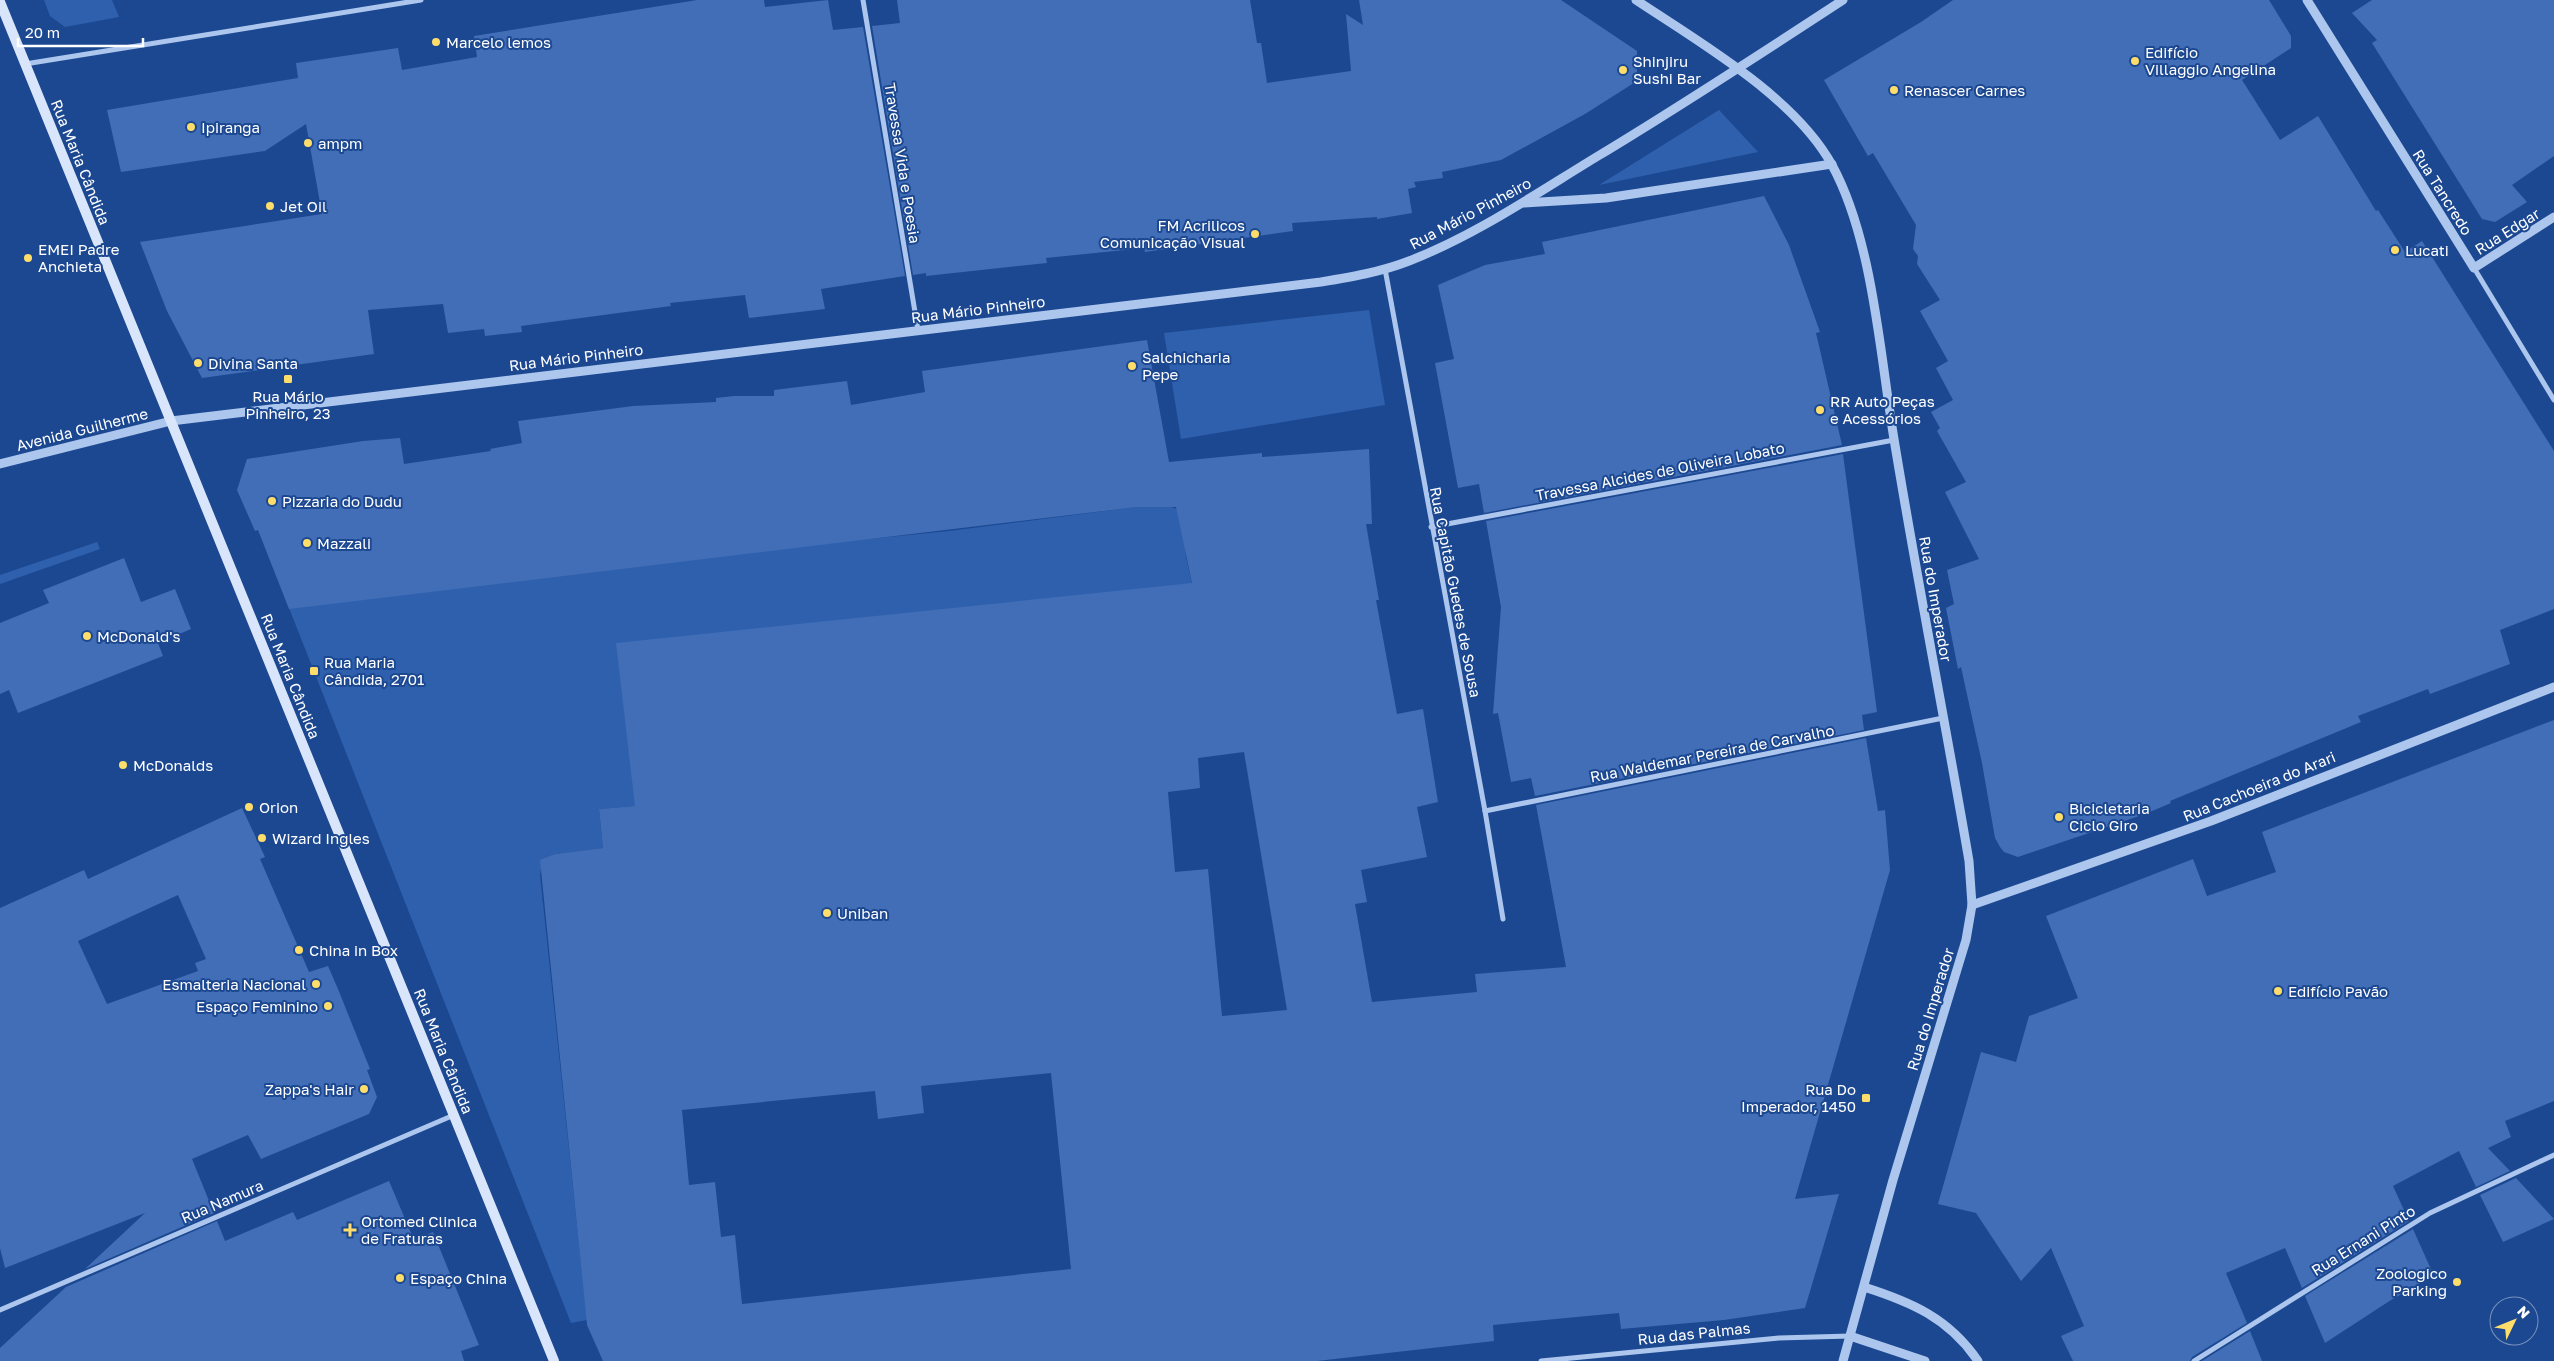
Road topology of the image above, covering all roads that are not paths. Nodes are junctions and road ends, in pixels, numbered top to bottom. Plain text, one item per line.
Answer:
1 (421, 0) edge
2 (863, 0) edge
3 (1636, 0) edge
4 (1843, 0) edge
5 (2307, 0) edge
6 (0, 2) edge
7 (25, 64) junction
8 (1738, 69) junction
9 (1832, 164) junction
10 (1521, 203) junction
11 (2554, 217) edge
12 (2474, 268) junction
13 (1385, 269) junction
14 (918, 330) junction
15 (2554, 400) edge
16 (171, 421) junction
17 (1894, 440) junction
18 (0, 464) edge
19 (1431, 527) junction
20 (2554, 687) edge
21 (1943, 718) junction
22 (1485, 811) junction
23 (1972, 905) junction
24 (1503, 919) dead end
25 (454, 1115) junction
26 (2554, 1155) edge
27 (1864, 1287) junction
28 (0, 1310) edge
29 (1850, 1336) junction
30 (554, 1361) edge
31 (1541, 1361) edge
32 (1843, 1361) edge
33 (1925, 1361) edge
34 (1978, 1361) edge
35 (2194, 1361) edge

1 - 7 street
2 - 14 street, Travessa Vida e Poesia
3 - 8 street, Rua do Imperador
4 - 8 street, Rua Mário Pinheiro
5 - 12 street, Rua Tancredo
6 - 7 main road, Rua Maria Cândida
7 - 16 main road, Rua Maria Cândida
8 - 9 street, Rua do Imperador
8 - 10 street, Rua Mário Pinheiro
9 - 10 street
9 - 17 street, Rua do Imperador
10 - 13 street, Rua Mário Pinheiro
11 - 12 street, Rua Edgar
12 - 15 street, Rua Tancredo
13 - 14 street, Rua Mário Pinheiro
13 - 19 street, Rua Capitão Guedes de Sousa
14 - 16 street, Rua Mário Pinheiro
16 - 18 street, Avenida Guilherme
16 - 25 main road, Rua Maria Cândida
17 - 19 street, Travessa Alcides de Oliveira Lobato
17 - 21 street, Rua do Imperador
19 - 22 street, Rua Capitão Guedes de Sousa
20 - 23 street, Rua Cachoeira do Arari
21 - 22 street, Rua Waldemar Pereira de Carvalho
21 - 23 street, Rua do Imperador
22 - 24 street, Rua Capitão Guedes de Sousa
23 - 27 street, Rua do Imperador
25 - 28 street, Rua Namura
25 - 30 main road, Rua Maria Cândida
26 - 35 street, Rua Ernani Pinto
27 - 29 street, Rua do Imperador
27 - 34 street
29 - 31 street, Rua das Palmas
29 - 32 street, Rua do Imperador
29 - 33 street

